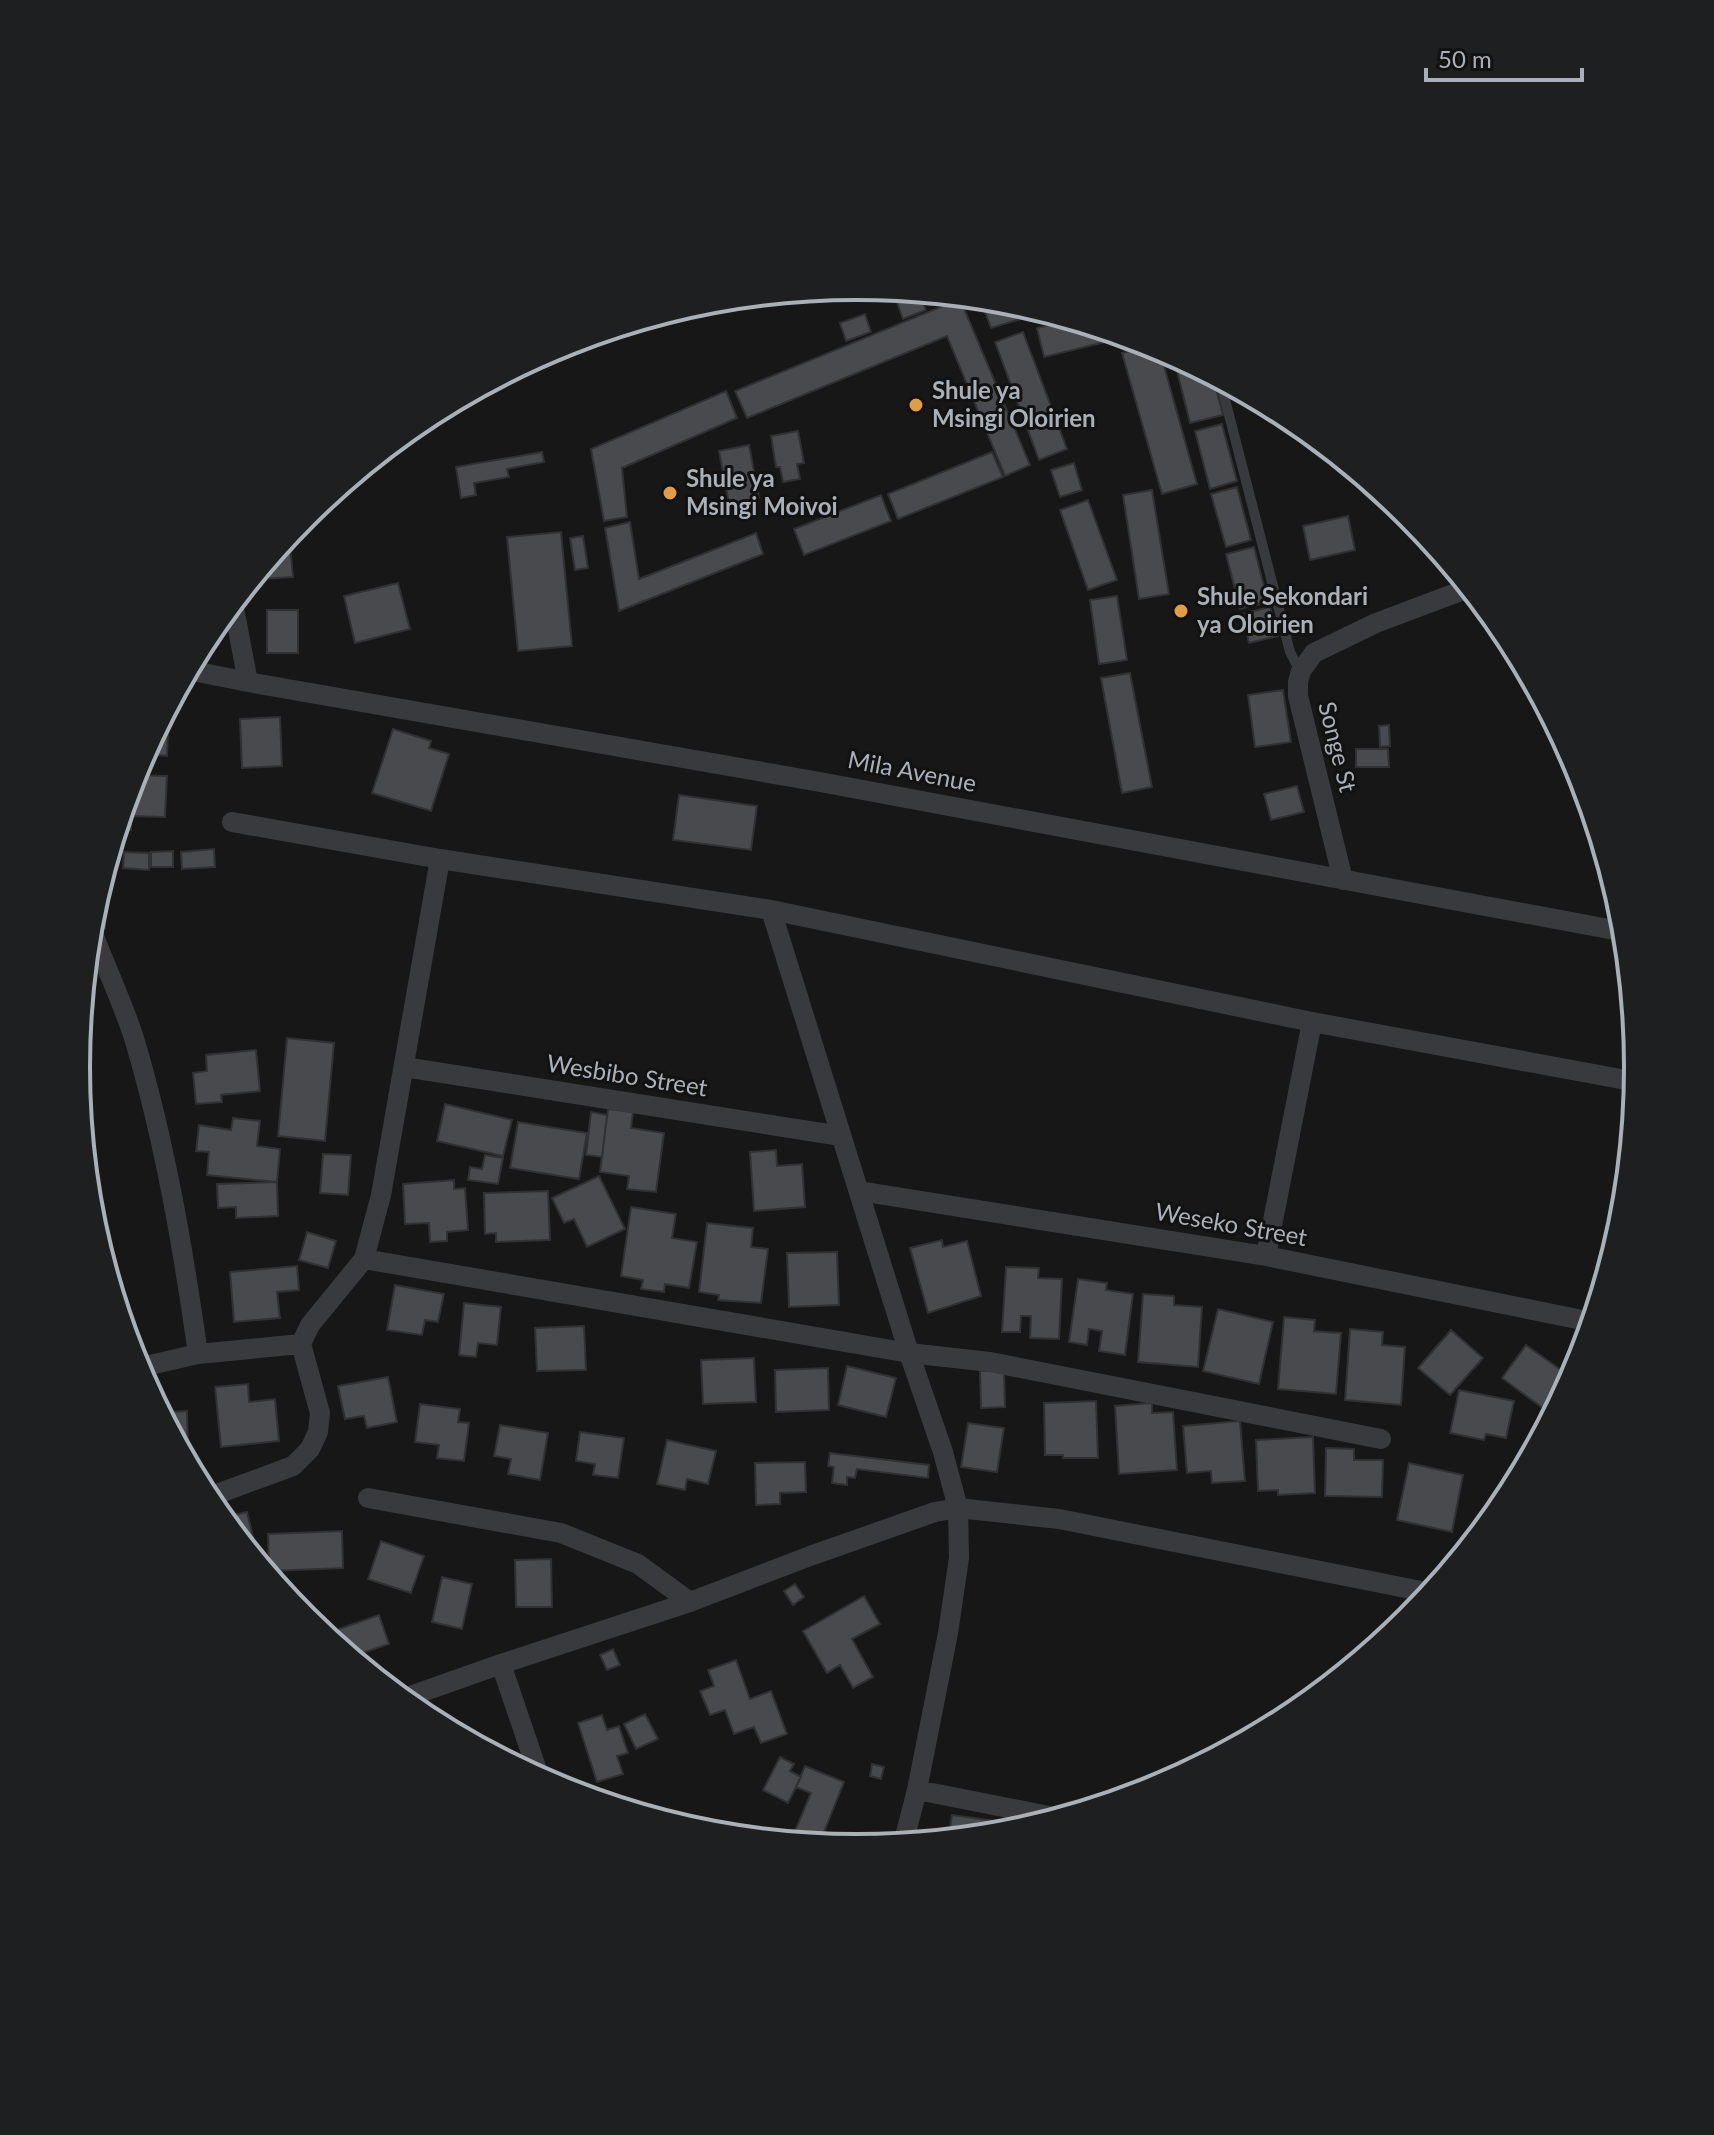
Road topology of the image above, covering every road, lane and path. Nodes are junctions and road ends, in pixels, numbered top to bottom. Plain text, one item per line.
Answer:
1 (1224, 394) edge
2 (1459, 592) edge
3 (236, 618) edge
4 (1301, 671) junction
5 (200, 672) edge
6 (248, 682) junction
7 (232, 822) dead end
8 (440, 859) junction
9 (1343, 880) junction
10 (771, 910) junction
11 (1611, 929) edge
12 (100, 950) edge
13 (1312, 1022) junction
14 (404, 1067) junction
15 (1624, 1080) edge
16 (841, 1136) junction
17 (859, 1191) junction
18 (1266, 1256) junction
19 (364, 1259) junction
20 (1581, 1320) edge
21 (301, 1344) junction
22 (909, 1353) junction
23 (198, 1354) junction
24 (150, 1365) edge
25 (1381, 1439) dead end
26 (219, 1493) edge
27 (368, 1498) dead end
28 (958, 1508) junction
29 (1418, 1590) edge
30 (690, 1602) junction
31 (501, 1664) junction
32 (416, 1694) edge
33 (534, 1763) edge
34 (917, 1790) junction
35 (1035, 1813) edge
36 (906, 1833) edge

1 - 4 lane
2 - 4 street
3 - 6 street
4 - 9 street, Songe St
5 - 6 street, Mila Avenue
6 - 9 street, Mila Avenue
7 - 8 street
8 - 10 street
8 - 14 street
9 - 11 street, Mila Avenue
10 - 13 street
10 - 16 street
12 - 23 street
13 - 15 street
13 - 18 street
14 - 16 street, Wesbibo Street
14 - 19 street
16 - 17 street
17 - 18 street, Weseko Street
17 - 22 street
18 - 20 street, Weseko Street
19 - 21 street
19 - 22 street
21 - 23 street
21 - 26 street
22 - 25 street
22 - 28 street
23 - 24 street
27 - 30 street
28 - 29 street
28 - 30 street
28 - 34 street
30 - 31 street
31 - 32 street
31 - 33 street
34 - 35 street
34 - 36 street

